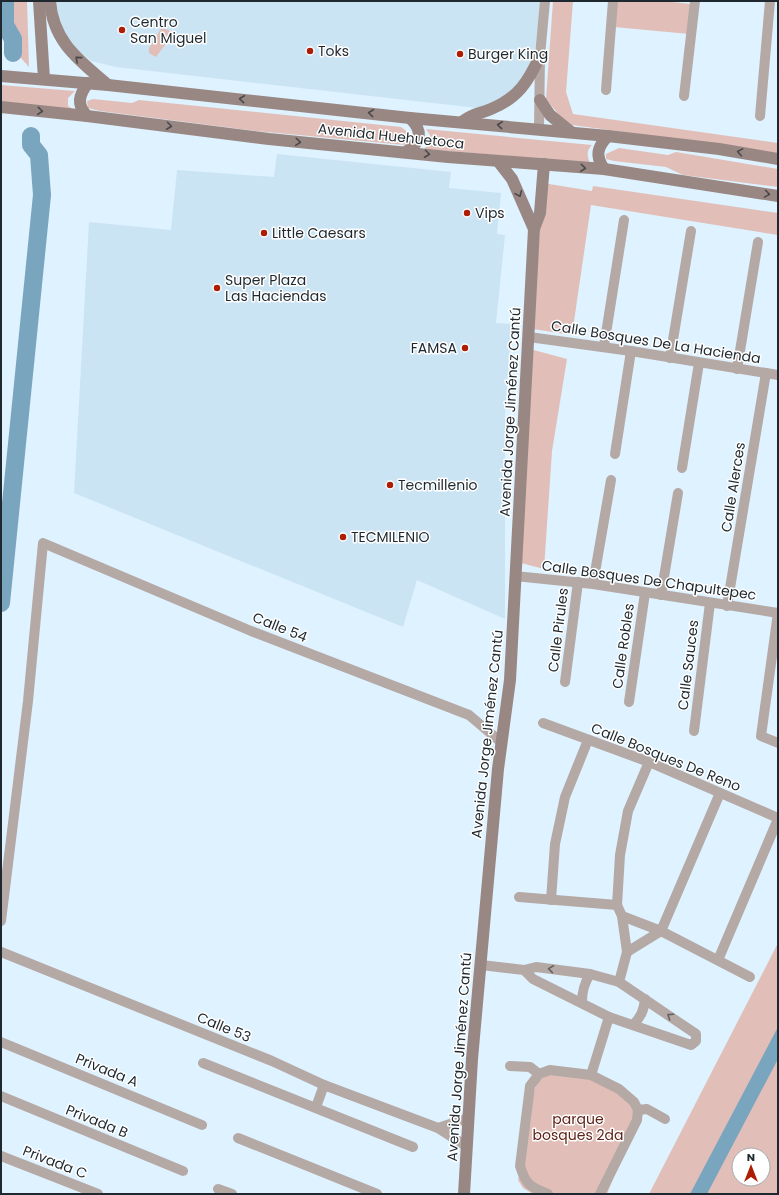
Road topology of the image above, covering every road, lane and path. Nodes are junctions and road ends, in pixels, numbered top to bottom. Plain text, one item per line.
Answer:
1 (39, 1) edge
2 (50, 1) edge
3 (546, 1) edge
4 (695, 1) edge
5 (770, 1) edge
6 (613, 6) edge
7 (540, 56) junction
8 (1, 76) edge
9 (44, 79) junction
10 (88, 83) junction
11 (108, 85) junction
12 (606, 90) dead end
13 (684, 96) dead end
14 (540, 100) junction
15 (1, 107) edge
16 (87, 116) junction
17 (760, 116) dead end
18 (410, 118) junction
19 (463, 121) junction
20 (539, 129) junction
21 (571, 132) junction
22 (608, 136) junction
23 (406, 152) junction
24 (778, 159) edge
25 (498, 161) junction
26 (544, 164) junction
27 (604, 170) junction
28 (778, 196) edge
29 (624, 220) dead end
30 (534, 229) junction
31 (691, 231) dead end
32 (758, 242) dead end
33 (529, 337) junction
34 (604, 346) junction
35 (631, 351) junction
36 (670, 358) junction
37 (699, 363) junction
38 (737, 369) junction
39 (766, 373) junction
40 (778, 375) edge
41 (615, 454) dead end
42 (682, 468) dead end
43 (611, 480) dead end
44 (678, 493) dead end
45 (515, 576) junction
46 (578, 582) junction
47 (593, 584) junction
48 (645, 593) junction
49 (661, 595) junction
50 (710, 603) junction
51 (727, 606) junction
52 (778, 613) edge
53 (565, 682) dead end
54 (629, 702) dead end
55 (543, 723) dead end
56 (694, 731) dead end
57 (588, 740) junction
58 (502, 743) junction
59 (778, 744) edge
60 (648, 762) junction
61 (720, 793) junction
62 (778, 818) edge
63 (519, 897) dead end
64 (551, 900) junction
65 (618, 905) junction
66 (622, 916) junction
67 (1, 921) edge
68 (661, 931) junction
69 (1, 952) edge
70 (627, 952) junction
71 (718, 960) junction
72 (481, 965) junction
73 (524, 970) junction
74 (590, 974) junction
75 (750, 977) dead end
76 (619, 982) junction
77 (645, 999) junction
78 (582, 1002) junction
79 (609, 1017) junction
80 (633, 1025) junction
81 (1, 1042) edge
82 (203, 1063) dead end
83 (510, 1066) dead end
84 (539, 1074) junction
85 (591, 1075) junction
86 (324, 1085) junction
87 (1, 1096) edge
88 (316, 1107) junction
89 (638, 1110) junction
90 (468, 1118) junction
91 (665, 1119) dead end
92 (202, 1124) dead end
93 (438, 1128) junction
94 (238, 1138) dead end
95 (466, 1146) junction
96 (413, 1147) dead end
97 (1, 1156) edge
98 (183, 1171) dead end
99 (218, 1189) dead end
100 (98, 1194) edge
101 (232, 1194) edge
102 (377, 1194) edge
103 (464, 1194) edge
104 (548, 1194) edge
105 (600, 1194) edge

1 - 9 main road
11 -> 2 main road
3 - 7 street
4 - 13 street
5 - 17 street
6 - 12 street
7 - 14 street
7 - 19 main road
8 - 9 main road, Avenida Huehuetoca
9 - 10 main road, Avenida Huehuetoca
10 - 11 main road, Avenida Huehuetoca
10 - 16 main road
18 -> 11 main road, Avenida Huehuetoca
14 - 20 street
14 - 21 main road
15 -> 16 main road, Avenida Huehuetoca
16 -> 23 main road, Avenida Huehuetoca
18 - 19 main road, Avenida Huehuetoca
18 - 23 main road
20 -> 19 main road, Avenida Huehuetoca
20 - 21 main road, Avenida Huehuetoca
21 - 22 main road, Avenida Huehuetoca
24 -> 22 main road, Avenida Huehuetoca
22 - 27 main road
23 -> 25 main road, Avenida Huehuetoca
25 - 26 main road, Avenida Huehuetoca
25 -> 30 main road, Avenida Jorge Jiménez Cantú
26 -> 27 main road, Avenida Huehuetoca
26 - 30 main road, Avenida Jorge Jiménez Cantú
27 -> 28 main road, Avenida Huehuetoca
29 - 34 street
30 - 33 main road, Avenida Jorge Jiménez Cantú
31 - 36 street
32 - 38 street
33 - 34 street, Calle Bosques De La Hacienda
33 - 45 main road, Avenida Jorge Jiménez Cantú
34 - 35 street, Calle Bosques De La Hacienda
35 - 36 street, Calle Bosques De La Hacienda
35 - 41 street
36 - 37 street, Calle Bosques De La Hacienda
37 - 38 street, Calle Bosques De La Hacienda
37 - 42 street
38 - 39 street, Calle Bosques De La Hacienda
39 - 40 street, Calle Bosques De La Hacienda
39 - 51 street, Calle Alerces
43 - 47 street
44 - 49 street
45 - 46 street, Calle Bosques De Chapultepec
45 - 58 main road, Avenida Jorge Jiménez Cantú
46 - 47 street, Calle Bosques De Chapultepec
46 - 53 street, Calle Pirules
47 - 48 street, Calle Bosques De Chapultepec
48 - 49 street, Calle Bosques De Chapultepec
48 - 54 street, Calle Robles
49 - 50 street, Calle Bosques De Chapultepec
50 - 51 street, Calle Bosques De Chapultepec
50 - 56 street, Calle Sauces
51 - 52 street, Calle Bosques De Chapultepec
52 - 59 street
55 - 57 street, Calle Bosques De Reno
57 - 60 street, Calle Bosques De Reno
57 - 64 street
58 - 67 street, Calle 54
58 - 72 main road, Avenida Jorge Jiménez Cantú
60 - 61 street, Calle Bosques De Reno
60 - 65 street
61 - 62 street, Calle Bosques De Reno
61 - 68 street
62 - 71 street
63 - 64 street
64 - 65 street
65 - 66 street
66 - 68 street
66 - 70 street
68 - 70 street
68 - 71 street
69 - 86 street, Calle 53
70 - 76 street
71 - 75 street
72 - 73 street
72 - 90 main road, Avenida Jorge Jiménez Cantú
74 -> 73 street
73 - 78 street
74 - 76 street
74 - 78 street
76 - 77 street
77 - 80 street
80 -> 77 street
78 - 79 street
79 - 80 street
79 - 85 street
81 - 92 street, Privada A
82 - 88 street
83 - 84 street
84 - 85 street
84 - 104 street
85 - 89 street
86 - 88 street
86 - 93 street, Calle 53
87 - 98 street, Privada B
88 - 96 street
89 - 91 street
89 - 105 street
90 - 93 street
90 - 95 main road, Avenida Jorge Jiménez Cantú
93 - 95 street, Calle 53
94 - 102 street
95 - 103 main road, Avenida Jorge Jiménez Cantú
97 - 100 street, Privada C
99 - 101 street

